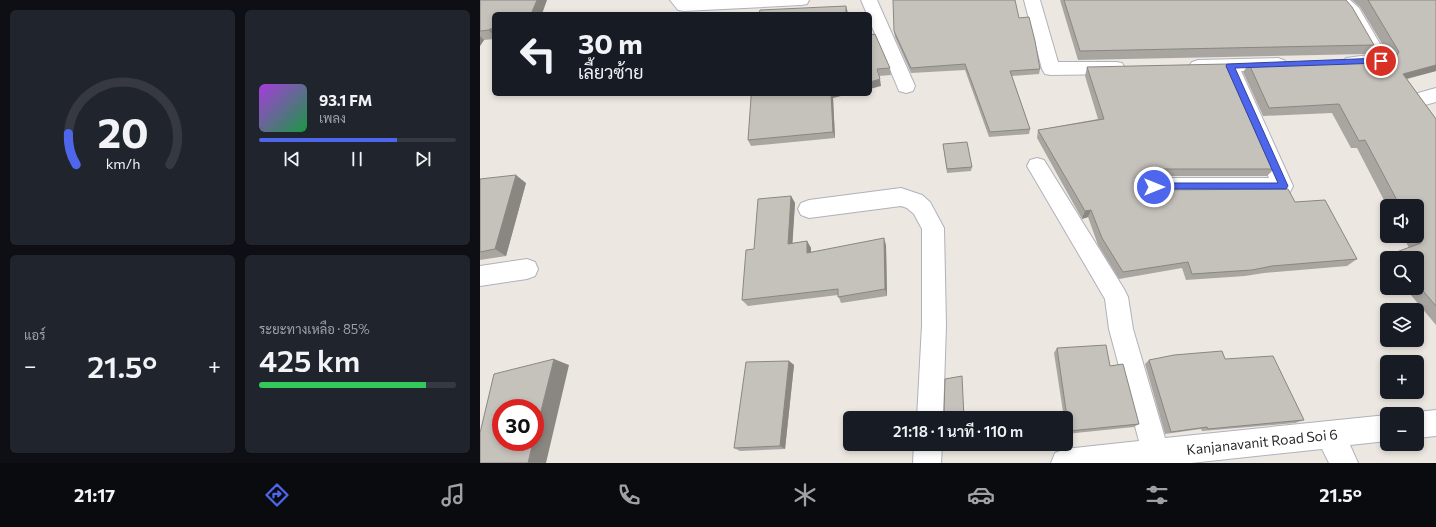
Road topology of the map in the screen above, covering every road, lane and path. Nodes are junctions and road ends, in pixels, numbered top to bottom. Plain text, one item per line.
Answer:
1 (678, 0) edge
2 (801, 0) edge
3 (869, 0) edge
4 (1032, 0) edge
5 (1340, 0) edge
6 (1333, 62) edge
7 (1293, 64) edge
8 (1183, 66) edge
9 (1230, 66) junction
10 (1129, 68) edge
11 (906, 86) dead end
12 (1037, 166) dead end
13 (1154, 187) edge
14 (809, 209) dead end
15 (527, 269) dead end
16 (480, 276) edge
17 (930, 411) edge
18 (1436, 423) edge
19 (1424, 424) edge
20 (1380, 429) edge
21 (1330, 435) junction
22 (928, 451) edge
23 (1156, 453) junction
24 (927, 463) edge
25 (1065, 463) edge
26 (1344, 463) edge

1 - 2 street
3 - 11 street
4 - 10 street
5 - 6 street
7 - 9 street
8 - 9 street
9 - 13 street
12 - 23 street
14 - 17 street
15 - 16 street
18 - 19 street
20 - 21 street, Kanjanavanit Road Soi 6
21 - 23 street, Kanjanavanit Road Soi 6
21 - 26 street
22 - 24 street
23 - 25 street, Kanjanavanit Road Soi 6

